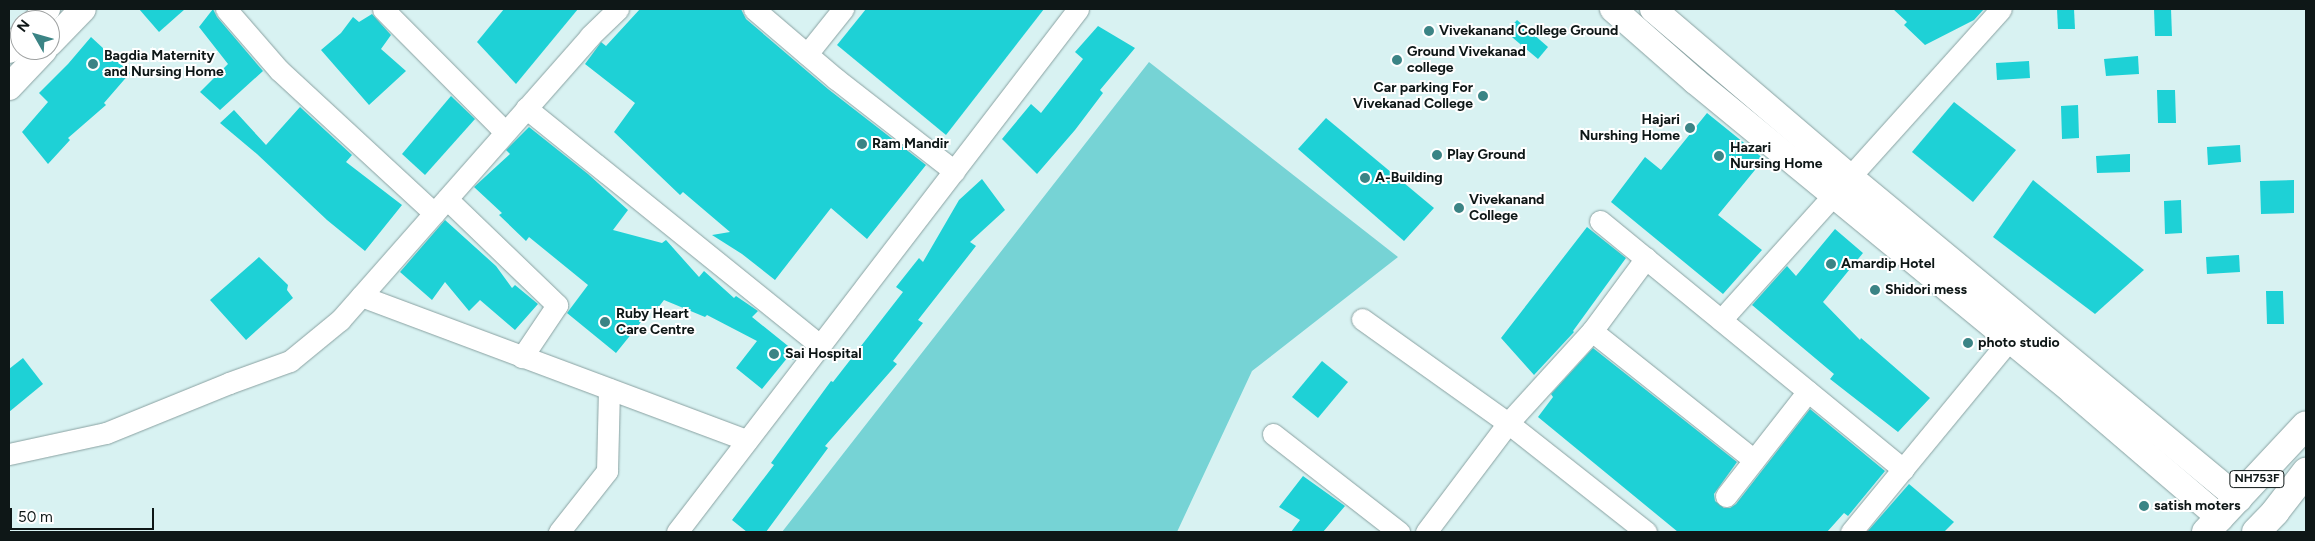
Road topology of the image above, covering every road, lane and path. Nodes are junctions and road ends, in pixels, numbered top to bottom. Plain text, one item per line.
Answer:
1 (83, 9) edge
2 (226, 9) edge
3 (383, 9) edge
4 (618, 9) edge
5 (754, 9) edge
6 (843, 9) edge
7 (1078, 9) edge
8 (1613, 9) edge
9 (1653, 9) edge
10 (1996, 10) edge
11 (60, 33) edge
12 (808, 54) junction
13 (35, 60) edge
14 (9, 87) edge
15 (526, 108) junction
16 (506, 132) junction
17 (954, 171) junction
18 (1841, 186) junction
19 (440, 206) junction
20 (1600, 221) dead end
21 (1646, 258) junction
22 (361, 296) junction
23 (1362, 319) dead end
24 (1721, 320) junction
25 (1592, 331) junction
26 (2017, 331) junction
27 (820, 346) junction
28 (522, 357) junction
29 (609, 389) junction
30 (1808, 391) junction
31 (1508, 423) junction
32 (2306, 425) edge
33 (1273, 434) dead end
34 (747, 440) junction
35 (9, 454) edge
36 (1754, 460) junction
37 (1903, 469) junction
38 (2306, 472) edge
39 (1726, 496) dead end
40 (2239, 498) junction
41 (2213, 525) edge
42 (559, 532) edge
43 (677, 532) edge
44 (1398, 532) edge
45 (1426, 532) edge
46 (1646, 532) edge
47 (1851, 532) edge
48 (2256, 532) edge

1 - 11 street
2 - 19 street
3 - 16 street
4 - 15 street
5 - 12 street
6 - 12 street
7 - 17 street
8 - 18 street
9 - 18 street
10 - 18 street
12 - 17 street
13 - 14 street
15 - 16 street
15 - 27 street
16 - 19 street
17 - 27 street
18 - 24 street
18 - 26 street
19 - 22 street
19 - 28 street
20 - 21 street
21 - 24 street
21 - 25 street
22 - 28 street
22 - 35 street
23 - 31 street
24 - 30 street
25 - 31 street
25 - 36 street
26 - 37 street
26 - 40 street
26 - 41 street
27 - 34 street
28 - 29 street
29 - 34 street
29 - 42 street
30 - 36 street
30 - 37 street
31 - 45 street
31 - 46 street
32 - 40 highway, NH753F
33 - 44 street
34 - 43 street
36 - 39 street
37 - 47 street
38 - 48 highway, NH753F
40 - 41 highway, NH753F

